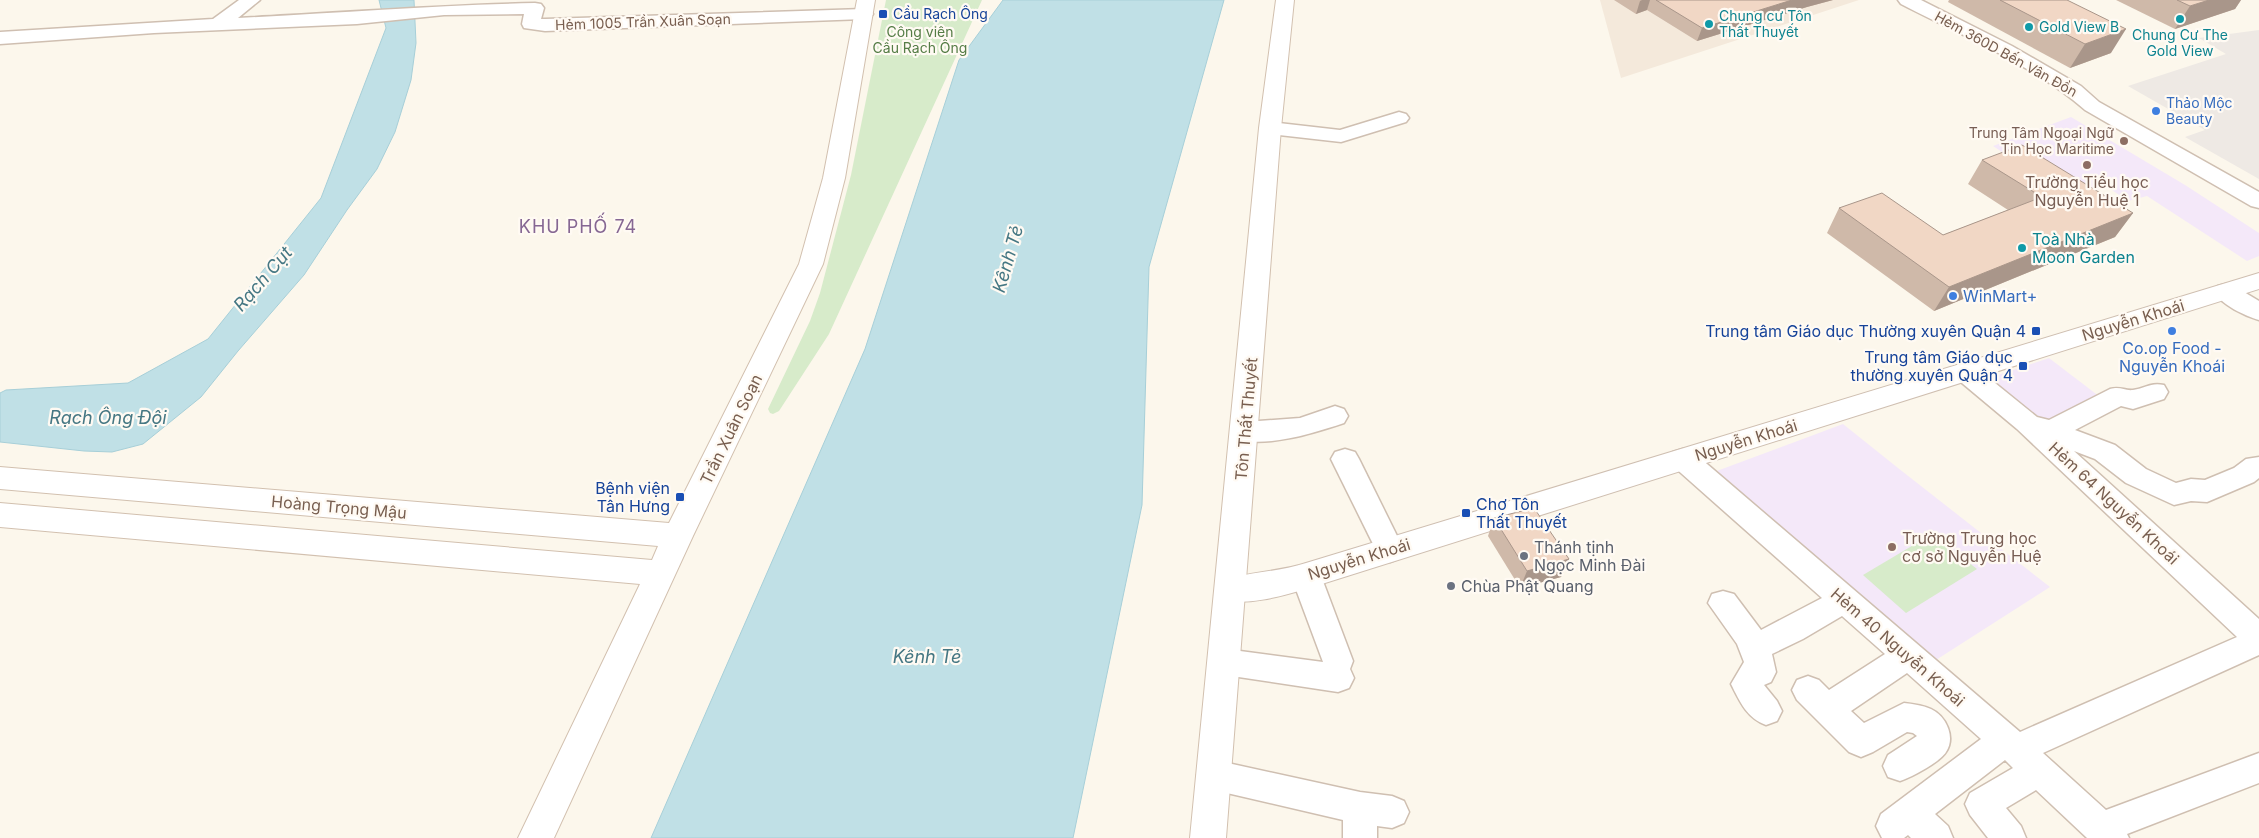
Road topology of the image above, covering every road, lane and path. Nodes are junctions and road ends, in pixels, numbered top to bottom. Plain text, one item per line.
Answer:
1 (250, 0) edge
2 (1285, 0) edge
3 (1907, 0) edge
4 (865, 7) edge
5 (216, 25) junction
6 (0, 38) edge
7 (1399, 118) dead end
8 (1270, 128) junction
9 (2259, 202) edge
10 (2259, 282) edge
11 (2226, 292) junction
12 (2259, 312) edge
13 (1965, 372) junction
14 (2154, 392) dead end
15 (1335, 416) dead end
16 (2038, 426) junction
17 (1245, 432) junction
18 (1344, 459) dead end
19 (1683, 459) junction
20 (2256, 466) dead end
21 (0, 478) edge
22 (186, 494) junction
23 (0, 515) edge
24 (159, 529) junction
25 (678, 536) junction
26 (1390, 550) junction
27 (660, 573) junction
28 (1306, 576) junction
29 (1231, 590) junction
30 (1844, 600) junction
31 (1723, 603) dead end
32 (2259, 639) edge
33 (1756, 647) junction
34 (1907, 654) junction
35 (1225, 662) junction
36 (1967, 707) junction
37 (1766, 711) dead end
38 (1934, 732) junction
39 (2020, 753) junction
40 (1900, 766) dead end
41 (2259, 768) edge
42 (1214, 775) junction
43 (1371, 819) edge
44 (2106, 833) edge
45 (536, 838) edge
46 (1208, 838) edge
47 (1936, 838) edge
48 (2009, 838) edge

1 - 5 street
2 - 8 main road, Tôn Thất Thuyết
3 - 9 street, Hẻm 360D Bến Vân Đồn
4 - 5 street, Hẻm 1005 Trần Xuân Soạn
4 - 25 main road, Trần Xuân Soạn
5 - 6 street
7 - 8 street
8 - 17 main road, Tôn Thất Thuyết
10 - 11 main road, Nguyễn Khoái
11 - 12 street
11 - 13 main road, Nguyễn Khoái
13 - 16 street, Hẻm 64 Nguyễn Khoái
13 - 19 main road, Nguyễn Khoái
14 - 16 street
15 - 17 street
16 - 20 street
16 - 32 street, Hẻm 64 Nguyễn Khoái
17 - 29 main road, Tôn Thất Thuyết
18 - 26 street
19 - 26 main road, Nguyễn Khoái
19 - 30 street, Hẻm 40 Nguyễn Khoái
21 - 22 main road, Hoàng Trọng Mậu
22 - 24 main road
22 - 25 main road, Hoàng Trọng Mậu
23 - 24 main road
24 - 27 main road
25 - 27 main road, Trần Xuân Soạn
26 - 28 main road, Nguyễn Khoái
27 - 45 main road, Trần Xuân Soạn
28 - 29 main road, Nguyễn Khoái
28 - 35 street
29 - 35 main road, Tôn Thất Thuyết
30 - 33 street
30 - 34 street, Hẻm 40 Nguyễn Khoái
31 - 33 street
32 - 39 street
33 - 37 street
34 - 36 street, Hẻm 40 Nguyễn Khoái
34 - 38 street
35 - 42 main road, Tôn Thất Thuyết
36 - 38 street
36 - 39 street, Hẻm 40 Nguyễn Khoái
38 - 40 street
39 - 44 street, Hẻm 40 Nguyễn Khoái
39 - 47 street
39 - 48 street
41 - 44 street
42 - 43 street
42 - 46 main road, Tôn Thất Thuyết

